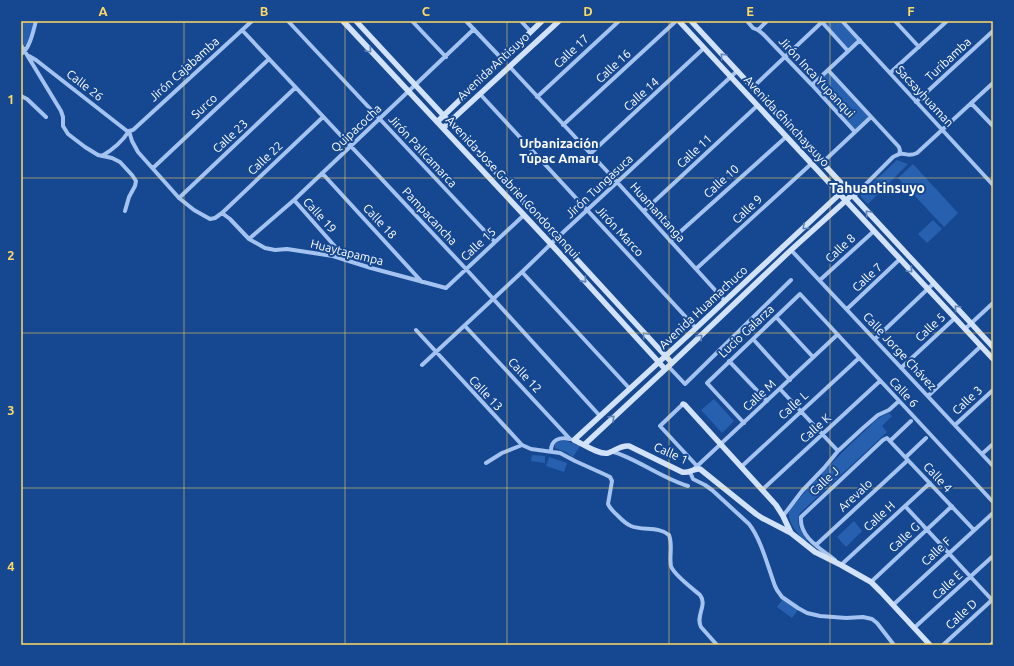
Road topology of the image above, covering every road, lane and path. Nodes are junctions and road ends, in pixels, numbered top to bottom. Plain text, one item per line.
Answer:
1 (36, 21) edge
2 (252, 21) edge
3 (288, 21) edge
4 (343, 21) edge
5 (356, 21) edge
6 (412, 21) edge
7 (466, 21) edge
8 (521, 21) edge
9 (542, 21) edge
10 (559, 21) edge
11 (619, 21) edge
12 (676, 21) edge
13 (679, 21) edge
14 (691, 21) edge
15 (747, 21) edge
16 (767, 21) edge
17 (842, 21) edge
18 (895, 21) edge
19 (947, 21) edge
20 (822, 22) edge
21 (242, 30) junction
22 (474, 30) junction
23 (758, 30) junction
24 (993, 31) edge
25 (531, 32) junction
26 (860, 40) junction
27 (21, 45) edge
28 (919, 47) junction
29 (704, 48) junction
30 (848, 51) junction
31 (25, 54) edge
32 (446, 57) junction
33 (785, 57) junction
34 (269, 59) junction
35 (502, 59) junction
36 (509, 66) junction
37 (828, 70) junction
38 (737, 71) junction
39 (890, 73) junction
40 (731, 77) junction
41 (993, 83) edge
42 (416, 85) junction
43 (812, 85) junction
44 (295, 88) junction
45 (752, 88) junction
46 (408, 92) junction
47 (480, 94) junction
48 (21, 96) edge
49 (537, 96) junction
50 (916, 102) junction
51 (971, 103) junction
52 (757, 106) junction
53 (444, 115) junction
54 (46, 117) dead end
55 (323, 117) junction
56 (871, 117) junction
57 (380, 119) junction
58 (450, 121) junction
59 (437, 122) junction
60 (563, 125) junction
61 (993, 126) edge
62 (443, 128) junction
63 (942, 130) junction
64 (129, 131) junction
65 (854, 132) junction
66 (786, 137) junction
67 (351, 146) junction
68 (590, 154) junction
69 (899, 154) junction
70 (101, 156) junction
71 (822, 162) junction
72 (811, 164) junction
73 (153, 168) junction
74 (322, 173) junction
75 (617, 182) junction
76 (993, 185) edge
77 (846, 188) junction
78 (839, 194) junction
79 (852, 196) junction
80 (179, 198) junction
81 (294, 200) junction
82 (845, 200) junction
83 (587, 210) junction
84 (125, 211) dead end
85 (644, 212) junction
86 (222, 213) junction
87 (524, 215) junction
88 (874, 231) junction
89 (557, 238) junction
90 (249, 239) junction
91 (670, 240) junction
92 (495, 242) junction
93 (551, 244) junction
94 (791, 250) junction
95 (900, 259) junction
96 (347, 261) junction
97 (466, 269) junction
98 (696, 269) junction
99 (522, 272) junction
100 (790, 280) dead end
101 (820, 280) junction
102 (422, 282) junction
103 (934, 283) junction
104 (446, 288) joint
105 (928, 289) junction
106 (800, 294) joint
107 (493, 299) junction
108 (725, 301) junction
109 (993, 303) edge
110 (847, 309) junction
111 (776, 317) junction
112 (955, 318) junction
113 (971, 323) junction
114 (465, 326) junction
115 (696, 328) junction
116 (965, 329) junction
117 (416, 330) dead end
118 (837, 335) junction
119 (753, 339) junction
120 (874, 339) junction
121 (981, 346) junction
122 (993, 347) edge
123 (436, 353) junction
124 (666, 357) junction
125 (813, 357) junction
126 (859, 358) junction
127 (993, 359) edge
128 (729, 361) junction
129 (660, 362) junction
130 (422, 365) dead end
131 (668, 366) junction
132 (901, 368) junction
133 (790, 380) junction
134 (880, 381) junction
135 (780, 389) junction
136 (630, 390) junction
137 (993, 390) edge
138 (928, 396) junction
139 (767, 401) junction
140 (899, 401) junction
141 (683, 404) joint
142 (801, 411) junction
143 (600, 416) junction
144 (911, 421) dead end
145 (744, 423) junction
146 (955, 425) junction
147 (822, 434) junction
148 (926, 438) dead end
149 (889, 439) junction
150 (572, 440) junction
151 (720, 444) junction
152 (993, 444) edge
153 (522, 445) junction
154 (584, 445) junction
155 (551, 451) junction
156 (611, 451) junction
157 (838, 451) junction
158 (982, 454) junction
159 (907, 459) junction
160 (486, 463) dead end
161 (993, 466) edge
162 (741, 467) junction
163 (694, 469) junction
164 (930, 483) junction
165 (688, 486) dead end
166 (762, 490) junction
167 (993, 502) edge
168 (905, 506) junction
169 (952, 506) junction
170 (993, 512) edge
171 (783, 516) junction
172 (927, 530) junction
173 (974, 530) junction
174 (791, 533) junction
175 (816, 545) junction
176 (949, 553) junction
177 (993, 556) edge
178 (841, 565) junction
179 (970, 576) junction
180 (871, 582) junction
181 (993, 600) edge
182 (893, 605) junction
183 (914, 628) junction
184 (717, 645) edge
185 (894, 645) edge
186 (930, 645) edge
187 (943, 645) edge

1 - 31 street
2 - 21 street, Jirón Cajabamba
3 - 57 street, Jirón Pallcamarca
4 -> 46 street, Avenida Jose Gabriel Condorcanqui
5 - 42 street, Avenida Jose Gabriel Condorcanqui
6 - 32 street
7 - 22 street
8 - 25 street
9 - 25 street, Avenida Antisuyo
10 - 36 street, Avenida Antisuyo
11 - 49 street, Calle 17
12 - 60 street, Calle 16
13 - 29 street, Avenida Chinchaysuyo
38 -> 14 street, Avenida Chinchaysuyo
15 - 23 street, Jirón Inca Yupanqui
16 - 23 street
17 - 26 street, Sacsayhuaman
18 - 28 street
19 - 28 street
20 - 30 street
20 - 33 street
21 - 34 street, Pampacancha
21 - 64 street, Jirón Cajabamba
22 - 32 street, Quipacocha
22 - 35 street
23 - 33 street, Jirón Inca Yupanqui
24 - 50 street, Turibamba
25 - 35 street, Avenida Antisuyo
26 - 30 street
26 - 39 street, Sacsayhuaman
27 - 31 street
28 - 39 street
29 - 40 street, Avenida Chinchaysuyo
29 - 68 street, Calle 14
30 - 37 street
31 - 64 street, Calle 26
31 - 70 street
32 - 42 street, Quipacocha
33 - 43 street, Jirón Inca Yupanqui
33 - 45 street
34 - 44 street, Pampacancha
34 - 73 street, Surco
35 - 53 street, Avenida Antisuyo
36 - 47 street, Avenida Antisuyo
36 - 49 street, Huamantanga
37 - 43 street
37 - 56 street, Jirón Inca Yupanqui
38 - 40 street, Jirón Tungasuca
38 - 45 street, Avenida Chinchaysuyo
39 - 50 street, Sacsayhuaman
40 - 52 street, Avenida Chinchaysuyo
40 - 75 street, Jirón Tungasuca
41 - 51 street
42 - 46 street, Quipacocha
42 - 53 street, Avenida Jose Gabriel Condorcanqui
43 - 65 street, Jirón Inca Yupanqui
44 - 55 street, Pampacancha
44 - 80 street, Calle 23
45 - 71 street, Avenida Chinchaysuyo
46 - 57 street, Quipacocha
46 - 59 street, Avenida Jose Gabriel Condorcanqui
47 - 58 street, Avenida Antisuyo
47 - 83 street, Jirón Marco
48 - 54 street
49 - 60 street, Huamantanga
50 - 63 street, Sacsayhuaman
51 - 61 street
51 - 63 street
52 - 66 street, Avenida Chinchaysuyo
52 - 85 street, Calle 11
53 - 58 street, Avenida Jose Gabriel Condorcanqui
53 - 59 street, Avenida Antisuyo
55 - 67 street, Pampacancha
55 - 86 street, Calle 22
56 - 65 street
56 - 69 street, Jirón Inca Yupanqui
57 - 67 street, Quipacocha
57 - 92 street, Jirón Pallcamarca
58 - 62 street, Avenida Antisuyo
58 - 89 street, Avenida Jose Gabriel Condorcanqui
59 - 62 street, Avenida Jose Gabriel Condorcanqui
60 - 68 street, Huamantanga
62 - 87 street, Avenida Jose Gabriel Condorcanqui
63 - 69 street
63 - 76 street, Sacsayhuaman
64 - 70 street, Jirón Cajabamba
64 - 73 street
65 - 71 street
66 - 72 street, Avenida Chinchaysuyo
66 - 91 street, Calle 10
67 - 74 street, Quipacocha
67 - 97 street, Pampacancha
68 - 75 street, Huamantanga
69 - 79 street
70 - 84 street
71 - 77 street, Avenida Chinchaysuyo
72 - 78 street, Avenida Chinchaysuyo
72 - 98 street, Calle 9
73 - 80 street
74 - 81 street, Quipacocha
74 - 102 street, Calle 18
75 - 83 street, Jirón Tungasuca
75 - 85 street, Huamantanga
77 - 78 street, Avenida Huamachuco
77 - 79 street, Avenida Chinchaysuyo
78 - 82 street, Avenida Chinchaysuyo
78 -> 108 street, Avenida Huamachuco
79 - 82 street, Avenida Huamachuco
103 -> 79 street, Avenida Chinchaysuyo
80 - 86 street
81 - 90 street, Quipacocha
81 - 96 street, Calle 19
82 - 88 street, Avenida Chinchaysuyo
82 - 94 street, Avenida Huamachuco
83 - 89 street, Jirón Tungasuca
83 - 115 street, Jirón Marco
85 - 91 street, Huamantanga
86 - 90 street, Huaytapampa
87 - 92 street, Calle 15
87 - 93 street, Avenida Jose Gabriel Condorcanqui
88 - 95 street, Avenida Chinchaysuyo
88 - 101 street, Calle 8
89 - 93 street, Jirón Tungasuca
124 -> 89 street, Avenida Jose Gabriel Condorcanqui
90 - 96 street, Huaytapampa
91 - 98 street, Huamantanga
92 - 97 street, Calle 15
93 - 99 street, Jirón Tungasuca
93 -> 129 street, Avenida Jose Gabriel Condorcanqui
94 - 101 street, Calle Jorge Chávez
131 -> 94 street, Avenida Huamachuco
95 -> 105 street, Avenida Chinchaysuyo
95 - 110 street, Calle 7
96 - 102 street, Huaytapampa
97 - 104 street, Calle 15
97 - 107 street, Pampacancha
98 - 108 street, Huamantanga
99 - 107 street, Jirón Tungasuca
99 - 136 street
100 - 131 street
101 - 110 street, Calle Jorge Chávez
102 - 104 street, Huaytapampa
103 - 105 street
113 -> 103 street, Avenida Chinchaysuyo
105 - 112 street, Avenida Chinchaysuyo
105 - 120 street
106 - 111 street, Lucio Galarza
106 - 118 street, Calle 6
107 - 114 street, Jirón Tungasuca
107 - 143 street, Pampacancha
108 - 115 street, Avenida Huamachuco
109 - 113 street
110 - 120 street, Calle Jorge Chávez
111 - 119 street, Lucio Galarza
111 - 125 street
112 - 116 street, Avenida Chinchaysuyo
112 - 132 street, Calle 5
113 - 116 street
113 - 122 street, Avenida Chinchaysuyo
114 - 123 street, Jirón Tungasuca
114 - 150 street, Calle 12
115 - 124 street, Avenida Huamachuco
116 - 121 street, Avenida Chinchaysuyo
117 - 123 street, Calle 13
118 - 125 street, Calle M
118 - 126 street, Calle 6
119 - 128 street, Lucio Galarza
119 - 133 street
120 - 132 street, Calle Jorge Chávez
121 - 127 street, Avenida Chinchaysuyo
121 - 138 street
123 - 130 street, Jirón Tungasuca
123 - 153 street, Calle 13
124 - 129 street, Avenida Huamachuco
124 - 131 street, Avenida Jose Gabriel Condorcanqui
125 - 133 street, Calle M
126 - 134 street, Calle 6
126 - 142 street, Calle L
128 - 139 street
128 - 145 street, Lucio Galarza
129 - 131 street, Avenida Jose Gabriel Condorcanqui
129 - 136 street, Avenida Huamachuco
154 -> 131 street, Avenida Huamachuco
132 - 138 street, Calle Jorge Chávez
133 - 135 street, Calle M
134 - 140 street, Calle 6
134 - 147 street, Calle K
135 - 139 street, Calle M
135 - 142 street
136 - 143 street, Avenida Huamachuco
137 - 146 street, Calle 3
138 - 146 street, Calle Jorge Chávez
139 - 145 street, Calle M
140 - 157 street
140 - 167 street, Calle 6
141 - 151 street, Calle 1
141 - 163 street
142 - 147 street
142 - 162 street, Calle L
143 - 150 street, Avenida Huamachuco
144 - 149 street
145 - 151 street, Calle M
146 - 158 street, Calle Jorge Chávez
147 - 157 street
147 - 166 street, Calle K
148 - 159 street, Arevalo
149 - 159 street, Calle 4
149 - 175 street, Calle J
150 - 154 street, Calle 1
150 - 155 street
151 - 162 street, Calle 1
151 - 163 street, Calle M
152 - 158 street
153 - 155 street
153 - 160 street
154 - 156 street, Calle 1
155 - 184 street
156 - 163 street, Calle 1
156 - 165 street
157 - 171 street
158 - 161 street, Calle Jorge Chávez
159 - 164 street, Calle 4
159 - 175 street, Arevalo
162 - 166 street, Calle 1
163 - 174 street, Calle 1
163 - 185 street
164 - 168 street, Calle H
164 - 169 street, Calle 4
166 - 171 street, Calle 1
168 - 172 street
168 - 178 street, Calle H
169 - 172 street, Calle G
169 - 173 street, Calle 4
170 - 173 street, Calle F
171 - 174 street, Calle 1
172 - 176 street
172 - 180 street, Calle G
173 - 176 street, Calle F
174 - 178 street, Calle 1
175 - 178 street
176 - 179 street
176 - 182 street, Calle F
177 - 179 street, Calle E
178 - 180 street, Calle 1
179 - 181 street
179 - 183 street, Calle E
180 - 182 street, Calle 1
181 - 187 street, Calle D
182 - 183 street, Calle 1
183 - 186 street, Calle 1

